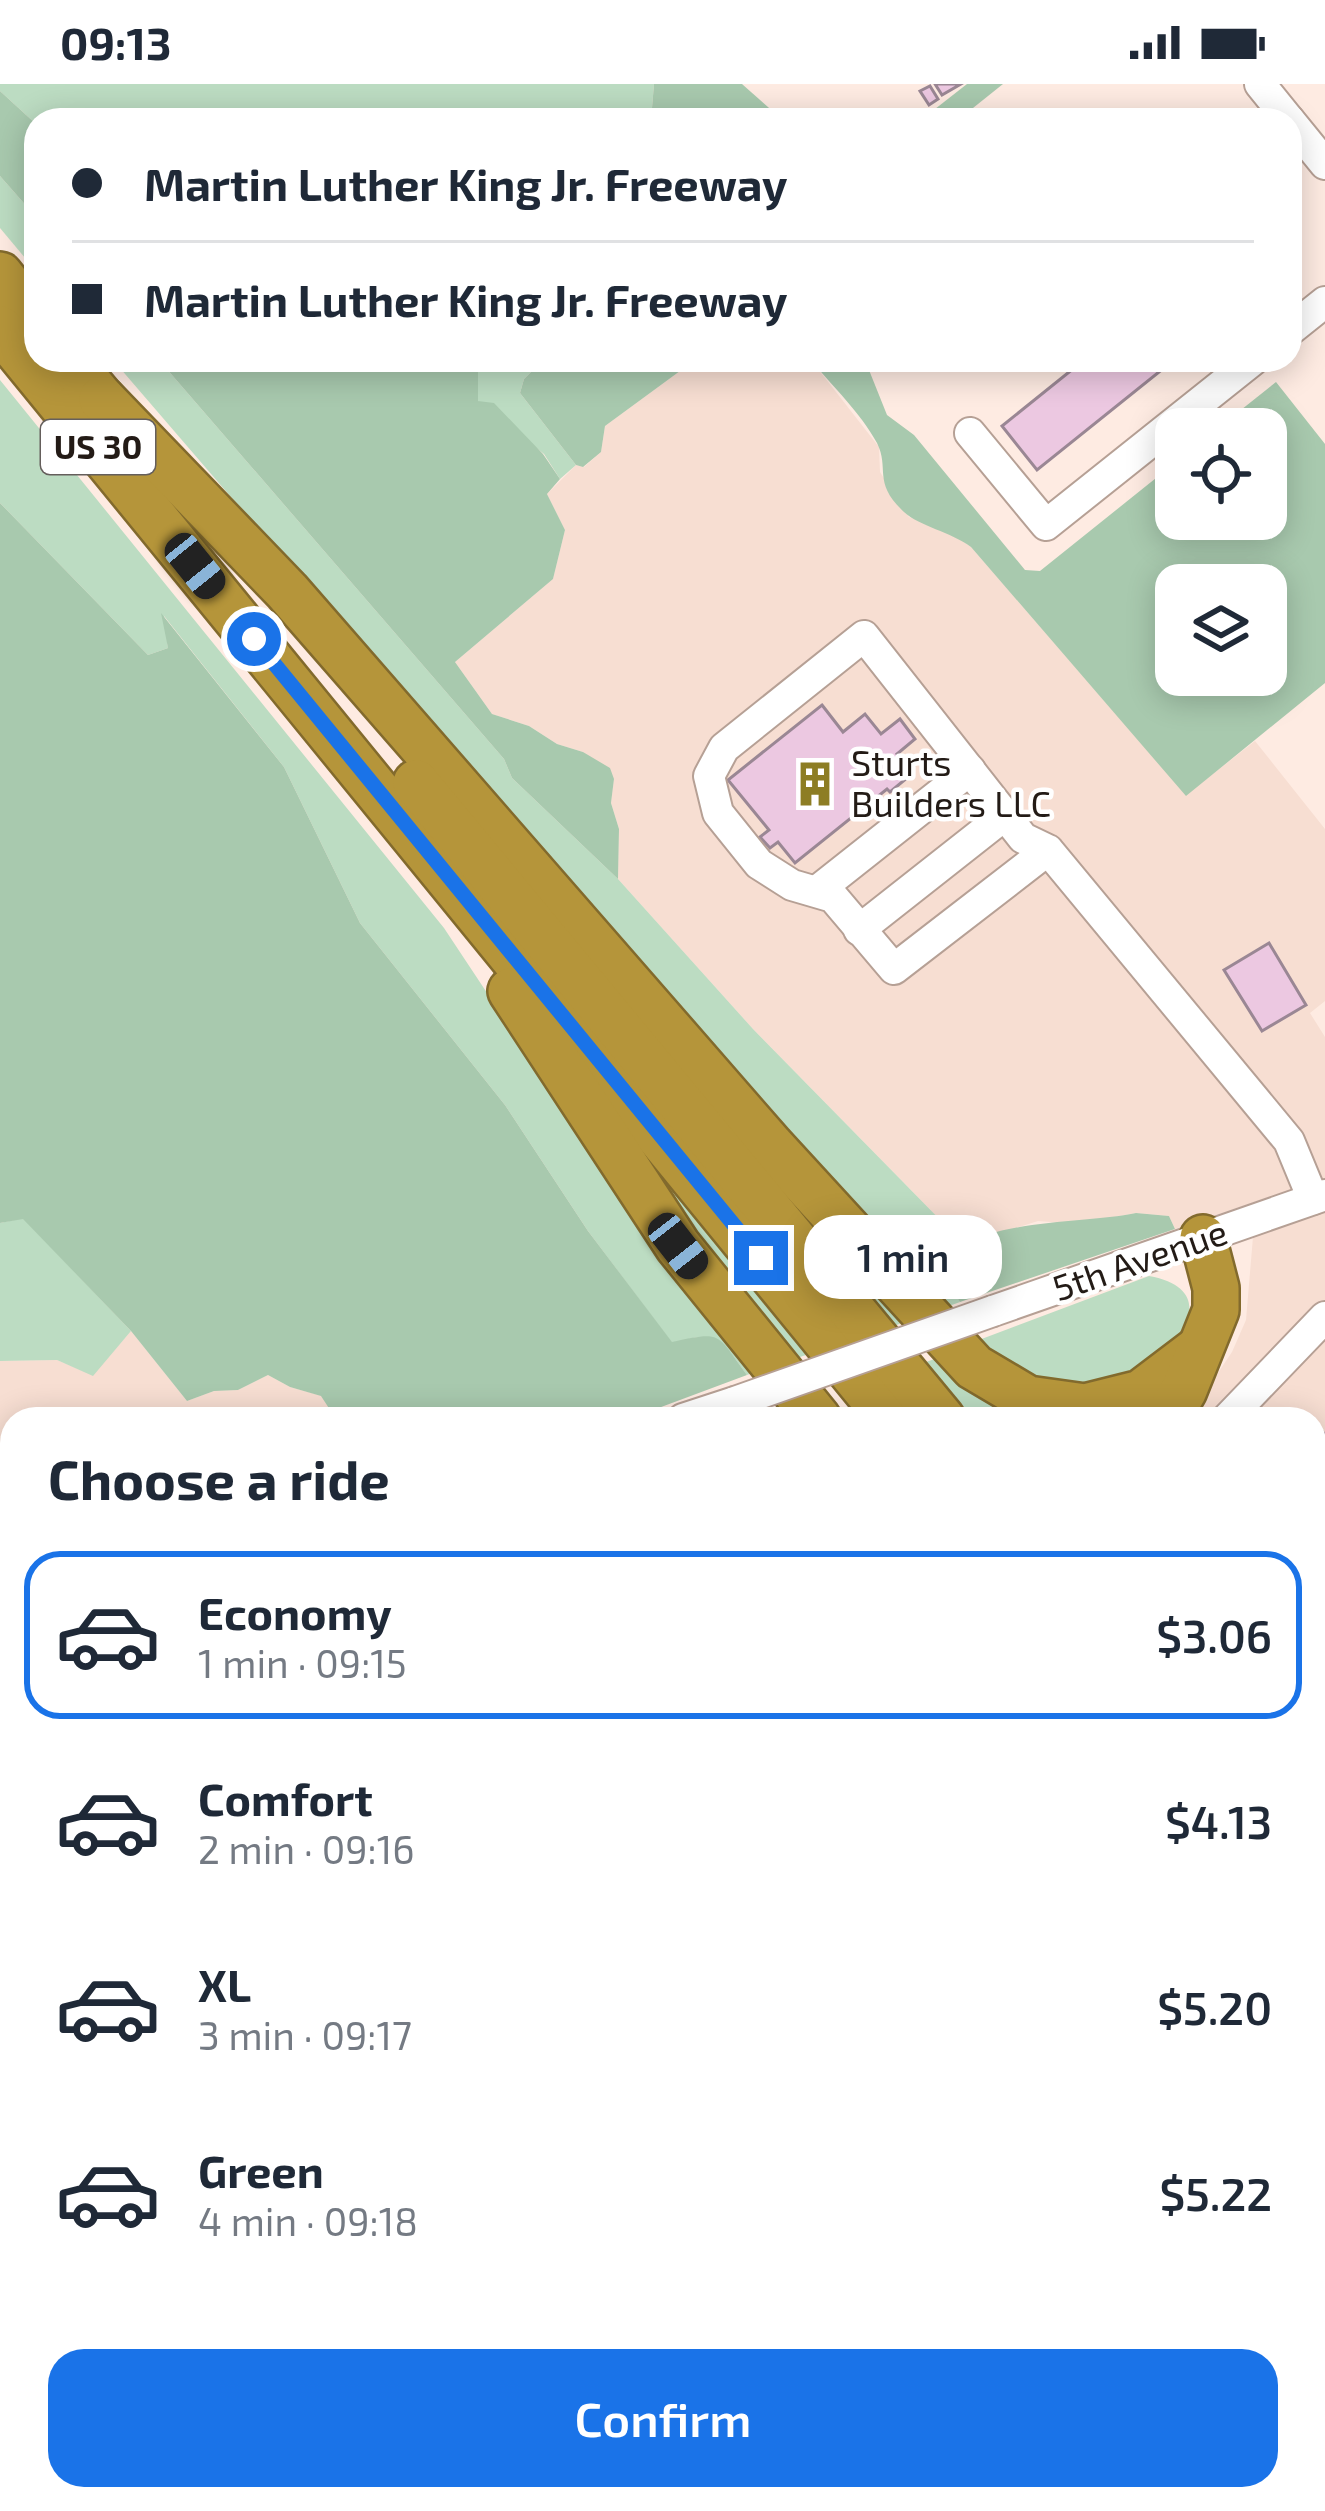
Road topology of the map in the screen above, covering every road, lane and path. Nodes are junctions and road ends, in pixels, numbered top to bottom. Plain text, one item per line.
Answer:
1 (1260, 84) edge
2 (1280, 108) edge
3 (1302, 135) edge
4 (1325, 164) edge
5 (0, 275) edge
6 (24, 305) edge
7 (0, 329) edge
8 (24, 358) edge
9 (35, 372) edge
10 (79, 372) edge
11 (1238, 372) edge
12 (102, 399) junction
13 (970, 433) dead end
14 (195, 566) junction
15 (970, 770) junction
16 (1005, 815) junction
17 (1048, 850) junction
18 (818, 891) junction
19 (859, 930) junction
20 (1319, 1197) edge
21 (1203, 1238) junction
22 (1325, 1317) edge
23 (1199, 1349) junction
24 (720, 1407) edge
25 (808, 1407) edge
26 (880, 1407) edge
27 (932, 1407) edge
28 (1174, 1407) edge
29 (1239, 1407) edge

1 - 2 street
3 - 4 street
5 - 6 highway
7 - 8 highway, US 30
9 - 14 highway, US 30
10 - 12 highway, US 30
11 - 13 street
12 - 23 highway
12 - 27 highway, US 30
14 - 25 highway
14 - 26 highway, US 30
15 - 16 street
15 - 18 street
15 - 18 street
16 - 17 street
16 - 19 street
17 - 19 street
17 - 20 street
18 - 19 street
20 - 21 street, 5th Avenue
21 - 23 highway
21 - 24 street, 5th Avenue, bridge
22 - 29 street
23 - 28 highway

